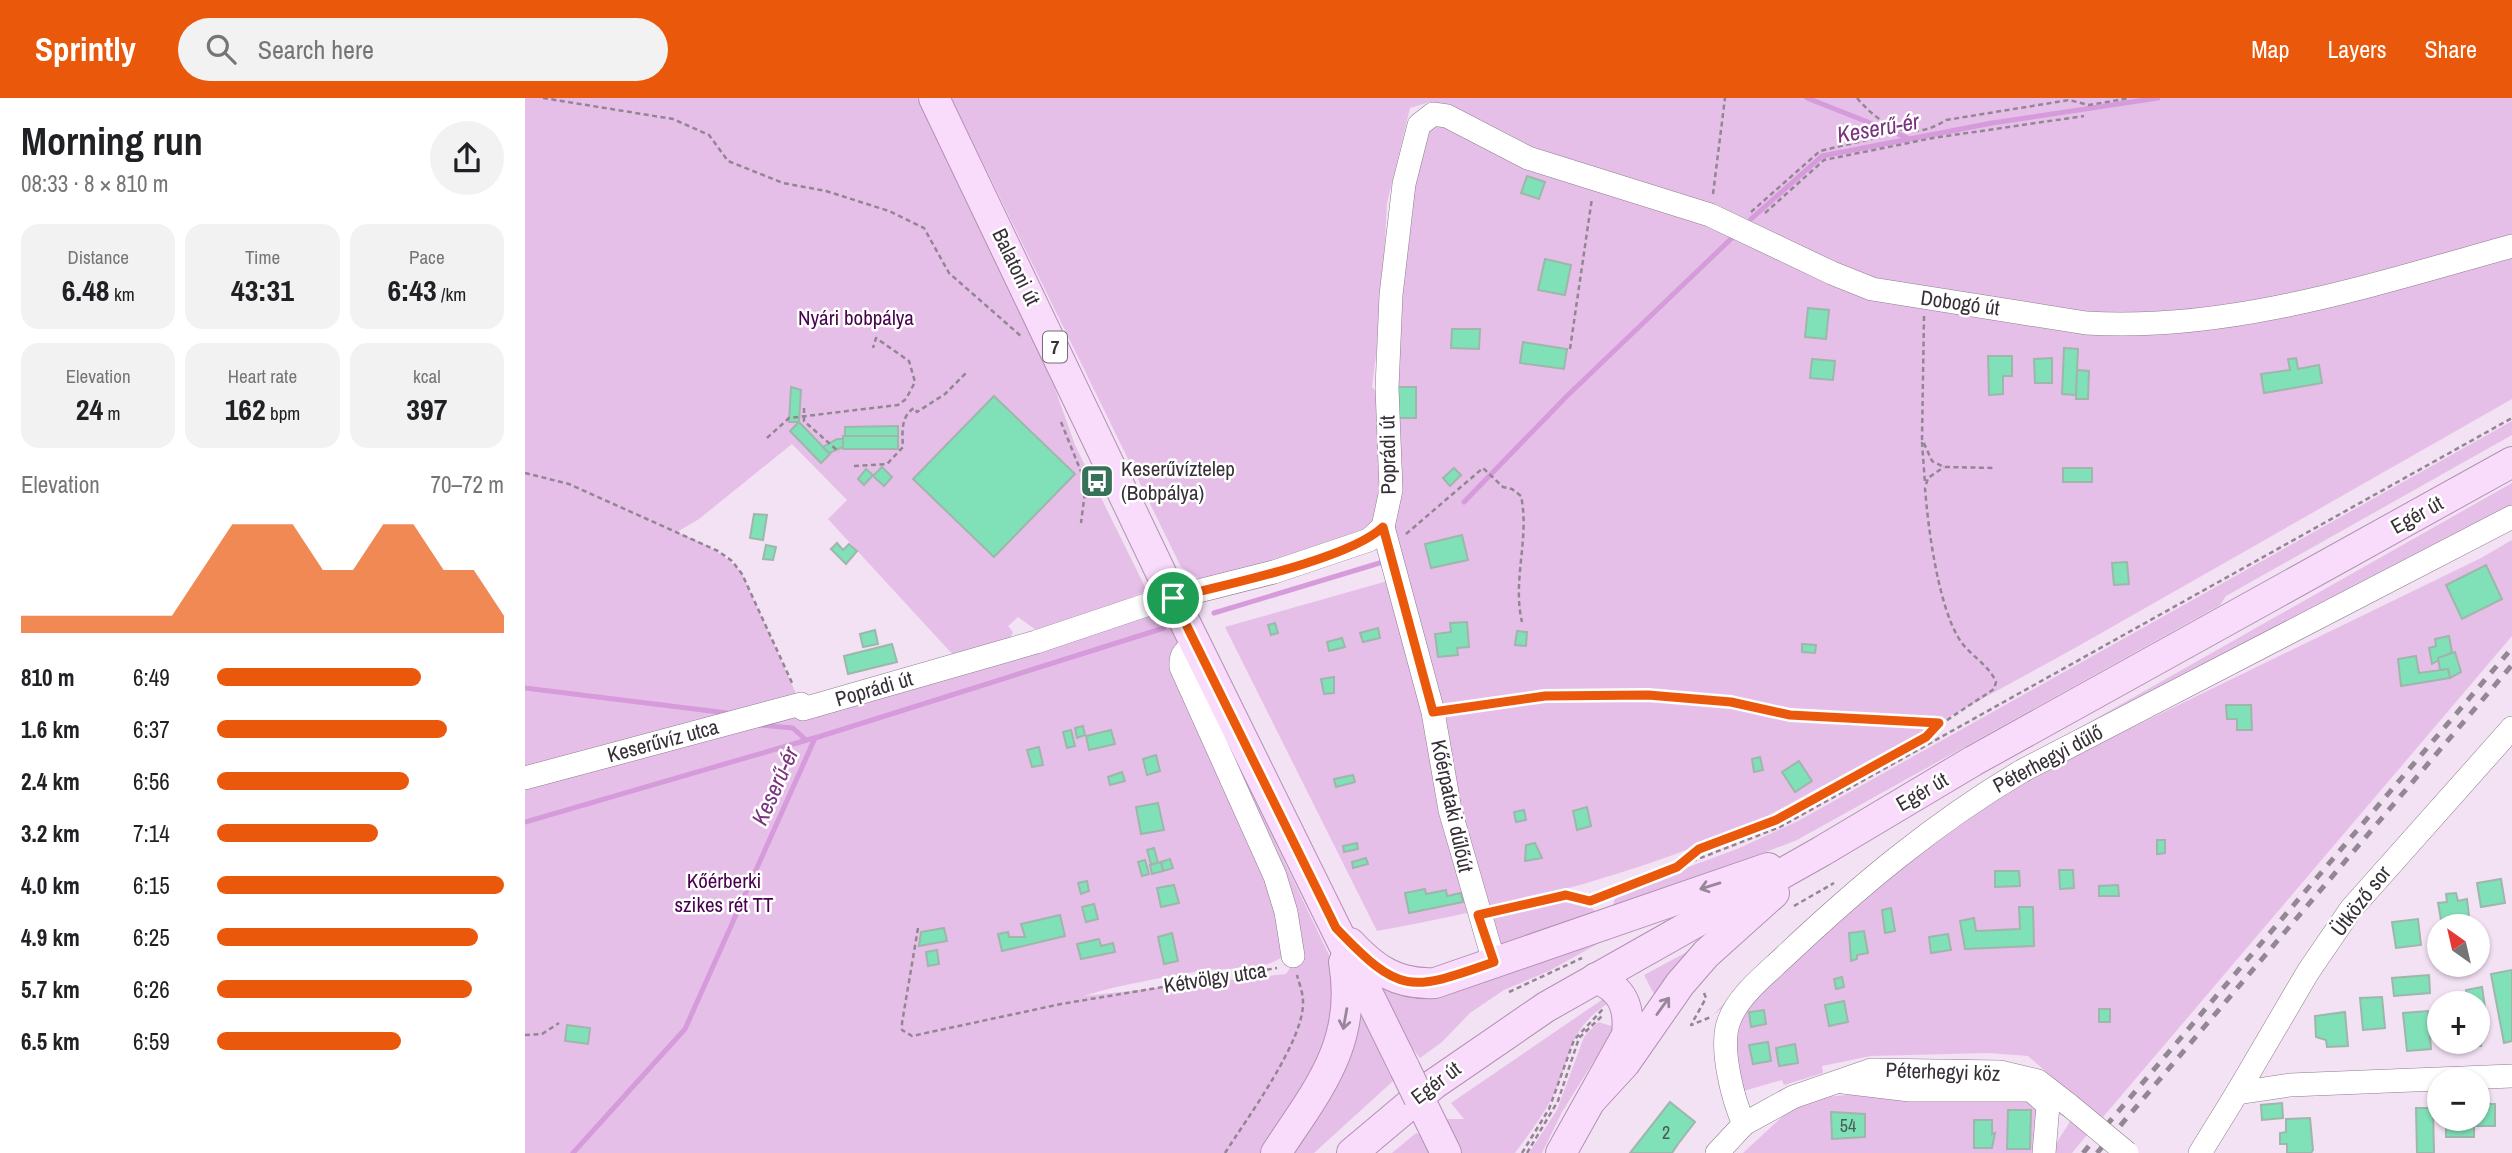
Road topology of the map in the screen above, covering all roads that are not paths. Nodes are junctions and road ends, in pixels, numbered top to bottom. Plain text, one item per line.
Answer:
1 (934, 98) edge
2 (1433, 114) joint
3 (2512, 246) edge
4 (2512, 462) edge
5 (2512, 517) edge
6 (1385, 534) junction
7 (1173, 598) junction
8 (1196, 645) junction
9 (798, 697) joint
10 (2512, 728) edge
11 (525, 778) edge
12 (1822, 851) junction
13 (1336, 928) junction
14 (1293, 956) road end
15 (1494, 962) junction
16 (1594, 965) junction
17 (2512, 1076) edge
18 (1837, 1081) junction
19 (2237, 1093) junction
20 (1593, 1099) junction
21 (1744, 1124) junction
22 (1276, 1153) edge
23 (1352, 1153) edge
24 (1446, 1153) edge
25 (1561, 1153) edge
26 (1717, 1153) edge
27 (2043, 1153) edge
28 (2127, 1153) edge
29 (2200, 1153) edge

1 - 7 main road, Balatoni út / 7
2 - 3 street, Dobogó út
2 - 6 street, Poprádi út
4 - 12 main road, Egér út
5 - 21 street, Péterhegyi dűlő
6 - 7 street, Poprádi út
6 - 15 street, Kőérpataki dűlőút
7 - 8 main road, Balatoni út / 7
7 - 9 street, Poprádi út
8 - 13 main road, Balatoni út / 7
8 - 14 street, Kétvölgy utca
9 - 11 street, Keserűvíz utca
10 - 19 street, Ütköző sor
12 -> 15 main road
12 - 16 main road, Egér út
20 -> 12 main road
13 - 15 main road
13 -> 22 main road
13 - 24 main road, Balatoni út / 7, bridge
16 - 20 main road
16 - 23 main road, Egér út
17 - 19 street
18 - 21 street, Péterhegyi köz
18 - 27 street
18 - 28 street, Péterhegyi köz, bridge
19 - 29 street
20 - 25 main road
21 - 26 street, Péterhegyi köz

